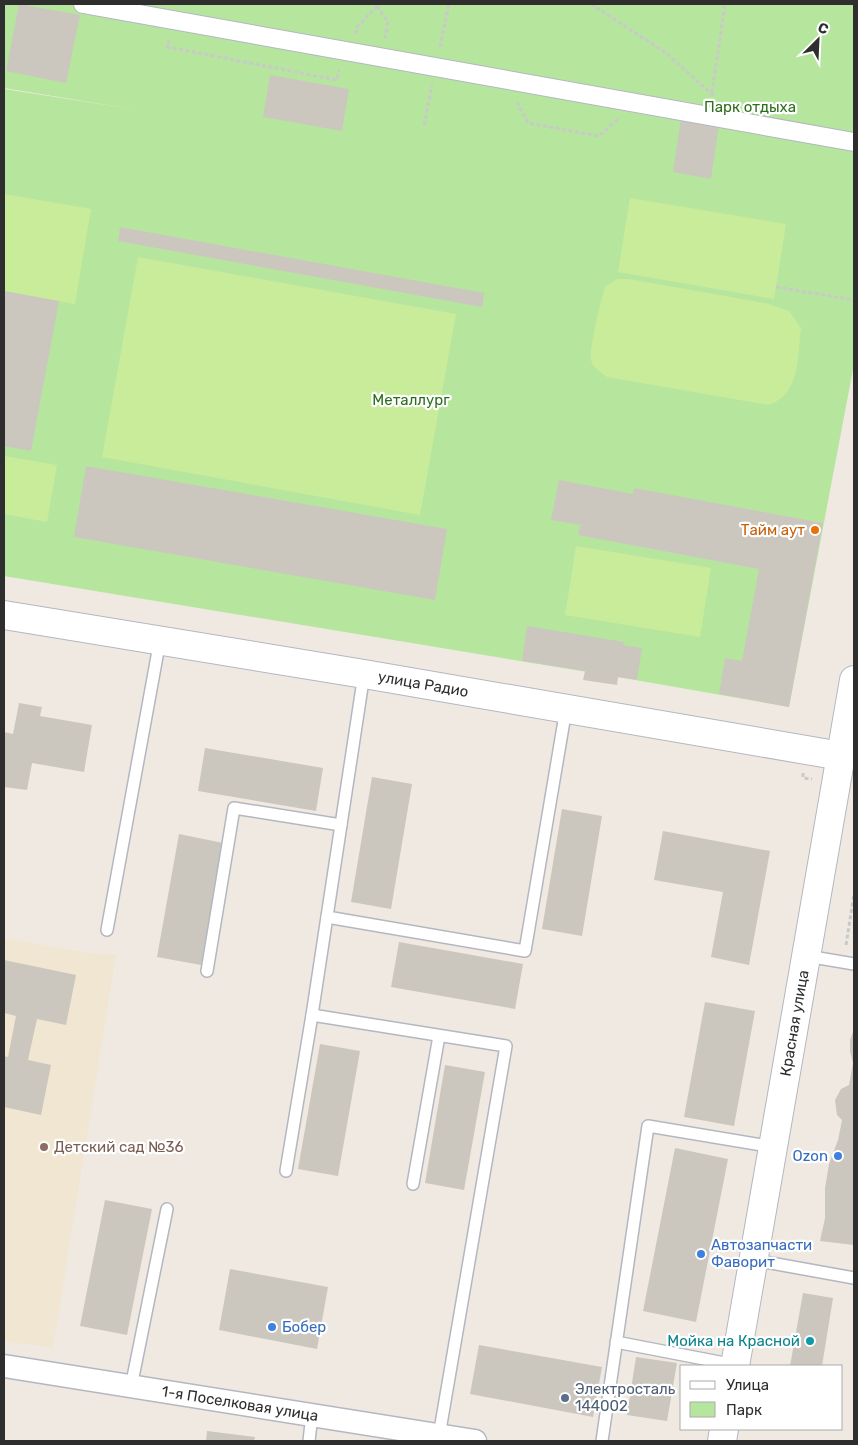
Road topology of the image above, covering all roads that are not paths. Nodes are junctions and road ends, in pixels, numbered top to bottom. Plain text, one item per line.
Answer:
1 (83, 4) edge
2 (854, 142) edge
3 (4, 615) edge
4 (160, 640) junction
5 (364, 674) junction
6 (854, 680) edge
7 (566, 709) junction
8 (848, 758) edge
9 (341, 825) junction
10 (327, 917) junction
11 (107, 930) dead end
12 (807, 956) junction
13 (849, 963) edge
14 (207, 971) dead end
15 (312, 1015) junction
16 (438, 1036) junction
17 (774, 1147) junction
18 (286, 1171) dead end
19 (413, 1184) dead end
20 (167, 1209) dead end
21 (754, 1260) junction
22 (854, 1278) edge
23 (616, 1342) junction
24 (735, 1365) edge
25 (4, 1366) edge
26 (132, 1387) junction
27 (312, 1415) junction
28 (439, 1436) junction
29 (309, 1441) edge
30 (475, 1441) edge
31 (602, 1441) edge

1 - 2 street
3 - 4 main road, улица Радио
4 - 5 main road, улица Радио
4 - 11 lane
5 - 7 main road, улица Радио
5 - 9 lane
6 - 8 main road, Красная улица
7 - 8 main road, улица Радио
7 - 10 lane
8 - 12 main road, Красная улица
9 - 10 lane
9 - 14 lane
10 - 15 lane
12 - 13 lane
12 - 17 main road, Красная улица
15 - 16 lane
15 - 18 lane
16 - 19 lane
16 - 28 lane
17 - 21 main road, Красная улица
17 - 23 lane
20 - 26 lane
21 - 22 lane
21 - 24 main road, Красная улица
23 - 24 lane
23 - 31 lane
25 - 26 street, 1-я Поселковая улица
26 - 27 street, 1-я Поселковая улица
27 - 28 street, 1-я Поселковая улица
27 - 29 lane
28 - 30 street, 1-я Поселковая улица

